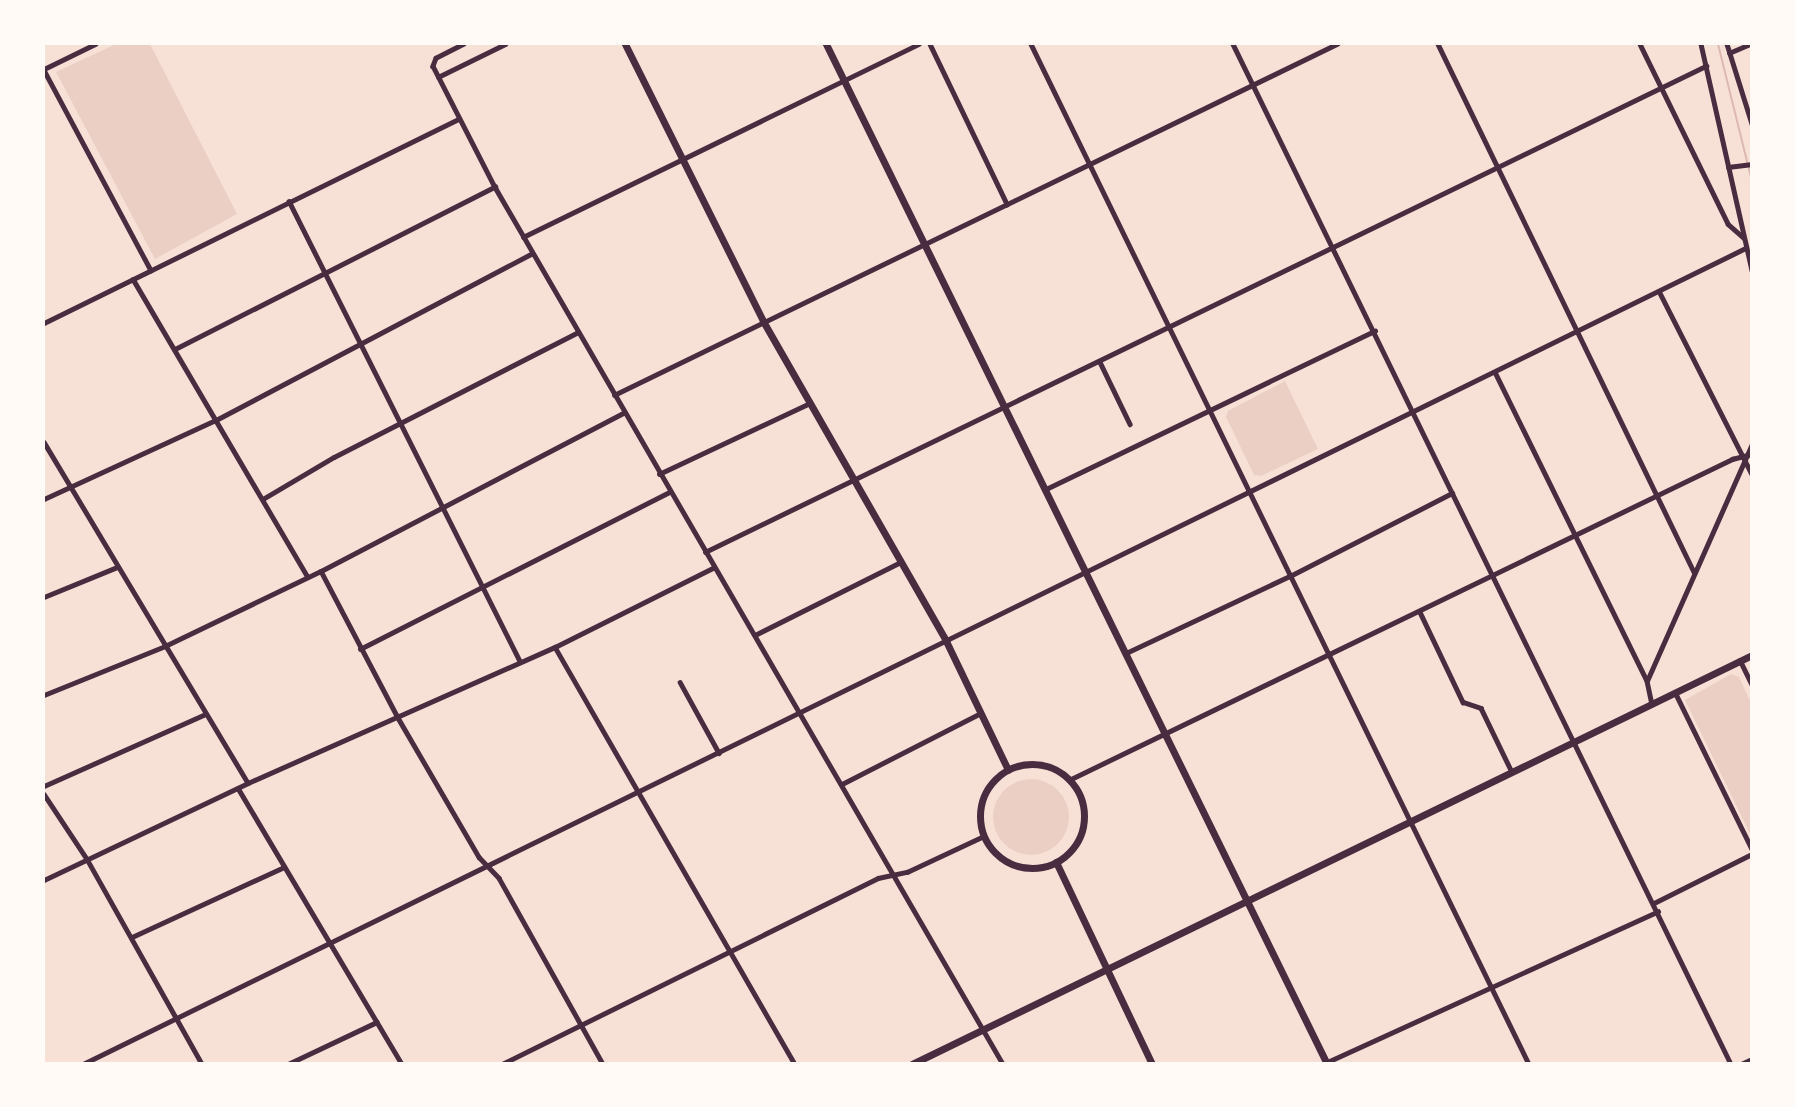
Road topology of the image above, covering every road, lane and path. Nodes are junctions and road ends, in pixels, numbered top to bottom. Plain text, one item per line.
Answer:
1 (95, 44) edge
2 (464, 44) edge
3 (505, 44) edge
4 (625, 44) edge
5 (826, 44) edge
6 (918, 44) edge
7 (930, 44) edge
8 (1031, 44) edge
9 (1233, 44) edge
10 (1337, 44) edge
11 (1438, 44) edge
12 (1640, 44) edge
13 (1701, 44) edge
14 (1727, 44) edge
15 (1750, 44) edge
16 (1729, 53) junction
17 (1706, 66) junction
18 (44, 70) edge
19 (438, 77) junction
20 (844, 80) junction
21 (1254, 85) junction
22 (1662, 87) junction
23 (459, 119) junction
24 (1752, 124) edge
25 (683, 159) junction
26 (1089, 163) junction
27 (1752, 164) edge
28 (1498, 167) junction
29 (1728, 167) junction
30 (495, 187) junction
31 (289, 201) junction
32 (1007, 204) junction
33 (523, 237) junction
34 (1744, 238) junction
35 (925, 246) junction
36 (1334, 247) junction
37 (1746, 248) junction
38 (531, 254) junction
39 (151, 270) junction
40 (1752, 270) edge
41 (325, 272) junction
42 (133, 279) junction
43 (1659, 291) junction
44 (763, 321) junction
45 (44, 323) edge
46 (1169, 328) junction
47 (1375, 331) junction
48 (578, 332) junction
49 (1578, 332) junction
50 (361, 341) junction
51 (175, 349) junction
52 (1100, 362) junction
53 (1496, 372) junction
54 (614, 395) junction
55 (810, 403) junction
56 (1005, 409) junction
57 (1210, 411) junction
58 (1412, 411) junction
59 (623, 413) junction
60 (216, 420) junction
61 (403, 422) junction
62 (1130, 424) dead end
63 (44, 442) edge
64 (1752, 444) edge
65 (1752, 454) edge
66 (1744, 458) junction
67 (659, 474) junction
68 (1752, 474) edge
69 (854, 480) junction
70 (70, 488) junction
71 (1047, 489) junction
72 (670, 492) junction
73 (1249, 493) junction
74 (1452, 493) junction
75 (1656, 496) junction
76 (44, 499) edge
77 (263, 499) junction
78 (444, 506) junction
79 (1575, 535) junction
80 (705, 552) junction
81 (901, 562) junction
82 (117, 567) junction
83 (713, 568) junction
84 (1086, 570) junction
85 (321, 571) junction
86 (1694, 572) junction
87 (1494, 575) junction
88 (307, 576) junction
89 (1290, 576) junction
90 (484, 587) junction
91 (44, 597) edge
92 (1420, 612) junction
93 (755, 635) junction
94 (946, 641) junction
95 (165, 646) junction
96 (555, 647) junction
97 (360, 650) junction
98 (1126, 653) junction
99 (1752, 655) edge
100 (1331, 657) junction
101 (1740, 660) junction
102 (520, 661) junction
103 (1647, 681) junction
104 (680, 682) dead end
105 (1752, 684) edge
106 (1675, 692) junction
107 (44, 695) edge
108 (1652, 704) junction
109 (801, 713) junction
110 (982, 713) junction
111 (206, 714) junction
112 (397, 716) junction
113 (1166, 733) junction
114 (1576, 741) junction
115 (718, 753) junction
116 (1008, 770) junction
117 (1512, 772) junction
118 (1070, 780) junction
119 (248, 783) junction
120 (842, 784) junction
121 (44, 786) edge
122 (238, 788) junction
123 (640, 790) junction
124 (44, 794) edge
125 (1411, 823) junction
126 (984, 836) junction
127 (1752, 849) edge
128 (1752, 854) edge
129 (87, 860) junction
130 (1056, 862) junction
131 (486, 866) junction
132 (284, 867) junction
133 (893, 876) junction
134 (44, 880) edge
135 (1248, 901) junction
136 (1654, 903) junction
137 (1658, 911) junction
138 (132, 937) junction
139 (329, 942) junction
140 (732, 951) junction
141 (1106, 968) junction
142 (1491, 986) junction
143 (177, 1018) junction
144 (376, 1022) junction
145 (580, 1024) junction
146 (984, 1030) junction
147 (1752, 1059) edge
148 (1325, 1063) edge
149 (83, 1064) edge
150 (202, 1064) edge
151 (288, 1064) edge
152 (402, 1064) edge
153 (502, 1064) edge
154 (603, 1064) edge
155 (795, 1064) edge
156 (912, 1064) edge
157 (1003, 1064) edge
158 (1152, 1064) edge
159 (1529, 1064) edge
160 (1731, 1064) edge
161 (1741, 1064) edge

1 - 18 street
2 - 19 street
3 - 19 street
4 - 25 main road
5 - 20 main road
6 - 20 street
7 - 32 street
8 - 26 street
9 - 21 street
10 - 21 street
11 - 28 street
12 - 22 street
13 - 17 street
14 - 16 street
15 - 16 street
16 - 24 street
17 - 22 street
17 - 29 street
18 - 39 street
19 - 23 street
20 - 25 street
20 - 35 main road
21 - 26 street
21 - 36 street
22 - 28 street
22 - 34 street
23 - 30 street
23 - 31 street
25 - 33 street
25 - 44 main road
26 - 32 street
26 - 46 street
27 - 29 street
28 - 36 street
28 - 49 street
29 - 34 street
30 - 33 street
30 - 41 street
31 - 39 street
31 - 41 street
32 - 35 street
33 - 38 street
34 - 37 street
35 - 44 street
35 - 56 main road
36 - 46 street
36 - 47 street
37 - 40 street
37 - 43 street
38 - 48 street
38 - 50 street
39 - 42 street
41 - 50 street
41 - 51 street
42 - 45 street
42 - 51 street
43 - 49 street
43 - 66 street
44 - 54 street
44 - 55 main road
46 - 52 street
46 - 57 street
47 - 57 street
47 - 58 street
48 - 54 street
48 - 61 street
49 - 53 street
49 - 75 street
50 - 60 street
50 - 61 street
51 - 60 street
52 - 56 street
52 - 62 street
53 - 58 street
53 - 79 street
54 - 59 street
55 - 67 street
55 - 69 main road
56 - 69 street
56 - 71 main road
57 - 71 street
57 - 73 street
58 - 73 street
58 - 74 street
59 - 67 street
59 - 78 street
60 - 70 street
60 - 77 street
61 - 77 street
61 - 78 street
63 - 70 street
64 - 66 street
65 - 66 street
66 - 68 street
66 - 75 street
66 - 86 street
67 - 72 street
69 - 80 street
69 - 81 main road
70 - 76 street
70 - 82 street
71 - 84 main road
72 - 80 street
72 - 90 street
73 - 84 street
73 - 89 street
74 - 87 street
74 - 89 street
75 - 79 street
75 - 86 street
77 - 88 street
78 - 85 street
78 - 90 street
79 - 87 street
79 - 103 street
80 - 83 street
81 - 93 street
81 - 94 main road
82 - 91 street
82 - 95 street
83 - 93 street
83 - 96 street
84 - 94 street
84 - 98 main road
85 - 88 street
85 - 97 street
86 - 103 street
87 - 92 street
87 - 114 street
88 - 95 street
89 - 98 street
89 - 100 street
90 - 97 street
90 - 102 street
92 - 100 street
92 - 117 street
93 - 109 street
94 - 109 street
94 - 110 main road
95 - 107 street
95 - 111 street
96 - 102 street
96 - 123 street
97 - 112 street
98 - 113 main road
99 - 101 main road
100 - 113 street
100 - 125 street
101 - 105 street
101 - 106 main road
102 - 112 street
103 - 108 street
104 - 115 street
106 - 108 main road
106 - 127 street
108 - 114 main road
109 - 115 street
109 - 120 street
110 - 116 main road
110 - 120 street
111 - 119 street
111 - 121 street
112 - 119 street
112 - 131 street
113 - 118 street
113 - 135 main road
114 - 117 main road
114 - 136 street
115 - 123 street
116 - 118 main road
116 - 126 main road
117 - 125 main road
118 - 130 main road
119 - 122 street
120 - 133 street
122 - 129 street
122 - 132 street
123 - 131 street
123 - 140 street
124 - 129 street
125 - 135 main road
125 - 142 street
126 - 130 main road
126 - 133 street
128 - 136 street
129 - 134 street
129 - 138 street
130 - 141 main road
131 - 139 street
131 - 145 street
132 - 138 street
132 - 139 street
133 - 140 street
133 - 146 street
135 - 141 main road
135 - 148 main road
136 - 137 street
137 - 142 street
137 - 160 street
138 - 143 street
139 - 143 street
139 - 144 street
140 - 145 street
140 - 155 street
141 - 146 main road
141 - 158 main road
142 - 148 street
142 - 159 street
143 - 149 street
143 - 150 street
144 - 151 street
144 - 152 street
145 - 153 street
145 - 154 street
146 - 156 main road
146 - 157 street
147 - 161 street

